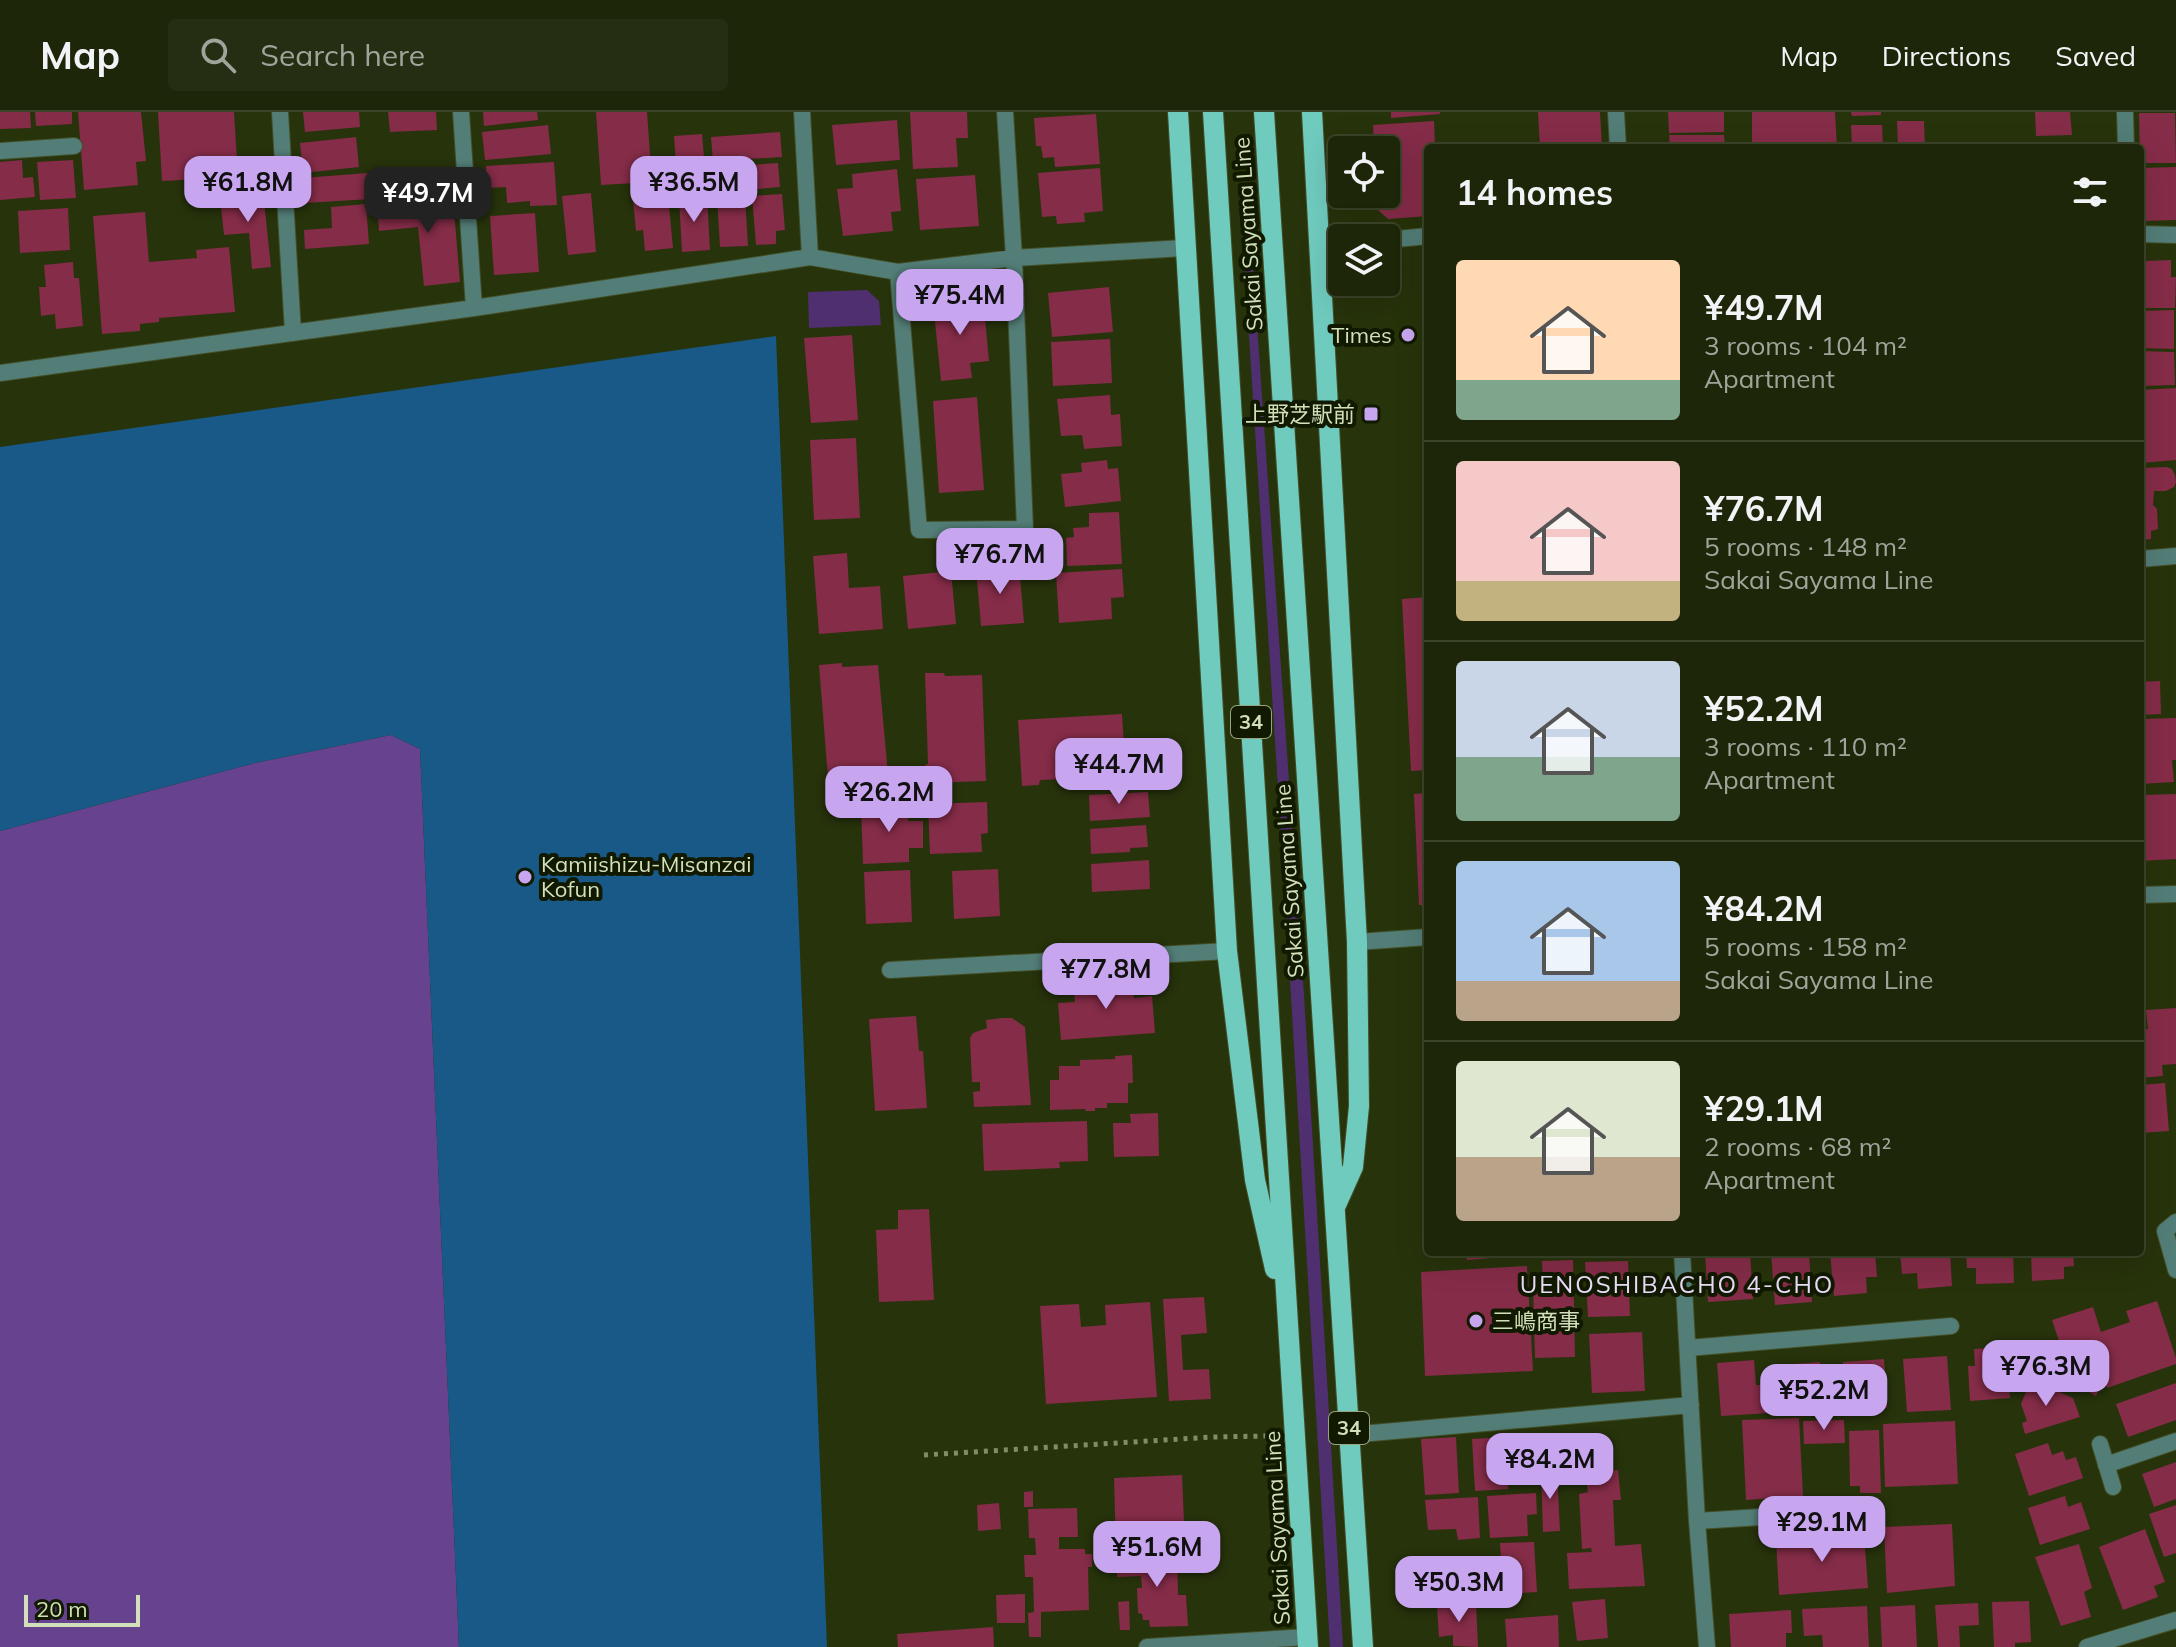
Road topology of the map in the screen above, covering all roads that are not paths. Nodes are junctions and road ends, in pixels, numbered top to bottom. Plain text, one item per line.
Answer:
1 (280, 112) edge
2 (461, 112) edge
3 (802, 112) edge
4 (1005, 112) edge
5 (1178, 112) edge
6 (1213, 112) edge
7 (1264, 112) edge
8 (1312, 112) edge
9 (1616, 112) edge
10 (2125, 112) edge
11 (1618, 144) edge
12 (2126, 144) edge
13 (74, 146) dead end
14 (0, 151) edge
15 (2144, 234) edge
16 (2176, 235) edge
17 (1424, 236) edge
18 (1400, 239) edge
19 (1328, 244) edge
20 (1320, 245) junction
21 (1184, 248) junction
22 (810, 257) junction
23 (1014, 258) junction
24 (898, 272) junction
25 (474, 308) junction
26 (293, 333) junction
27 (0, 373) edge
28 (2176, 556) edge
29 (2144, 559) edge
30 (2176, 894) edge
31 (2144, 895) edge
32 (1424, 937) edge
33 (1357, 942) junction
34 (1227, 951) junction
35 (890, 970) dead end
36 (1334, 1209) junction
37 (2176, 1222) edge
38 (1682, 1256) edge
39 (2176, 1270) edge
40 (1951, 1326) dead end
41 (1288, 1331) junction
42 (1688, 1348) junction
43 (1691, 1405) junction
44 (1349, 1435) junction
45 (2176, 1441) edge
46 (2100, 1444) dead end
47 (2106, 1465) junction
48 (2113, 1487) dead end
49 (1875, 1510) dead end
50 (1697, 1521) junction
51 (2176, 1620) edge
52 (1307, 1642) edge
53 (1147, 1647) edge
54 (1363, 1647) edge
55 (1707, 1647) edge
56 (2087, 1647) edge

1 - 26 street
2 - 25 street
3 - 22 street
4 - 23 street
5 - 21 main road
6 - 41 main road, Sakai Sayama Line / 34
7 - 36 main road, Sakai Sayama Line / 34
8 - 20 main road
9 - 11 street
10 - 12 street
13 - 14 street
15 - 16 street
17 - 18 street
19 - 20 street
20 - 33 main road
21 - 23 street
21 - 34 main road
22 - 24 street
22 - 25 street
23 - 24 street
23 - 24 street
25 - 26 street
26 - 27 street
28 - 29 street
30 - 31 street
32 - 33 street
33 - 36 main road
34 - 35 street
34 - 41 main road
36 - 44 main road, Sakai Sayama Line / 34
37 - 39 street
38 - 42 street
40 - 42 street
41 - 52 main road, Sakai Sayama Line / 34
42 - 43 street
43 - 44 street
43 - 50 street
44 - 54 main road, Sakai Sayama Line / 34
45 - 47 street
46 - 47 street
47 - 48 street
49 - 50 street
50 - 55 street
51 - 56 street
52 - 53 street

